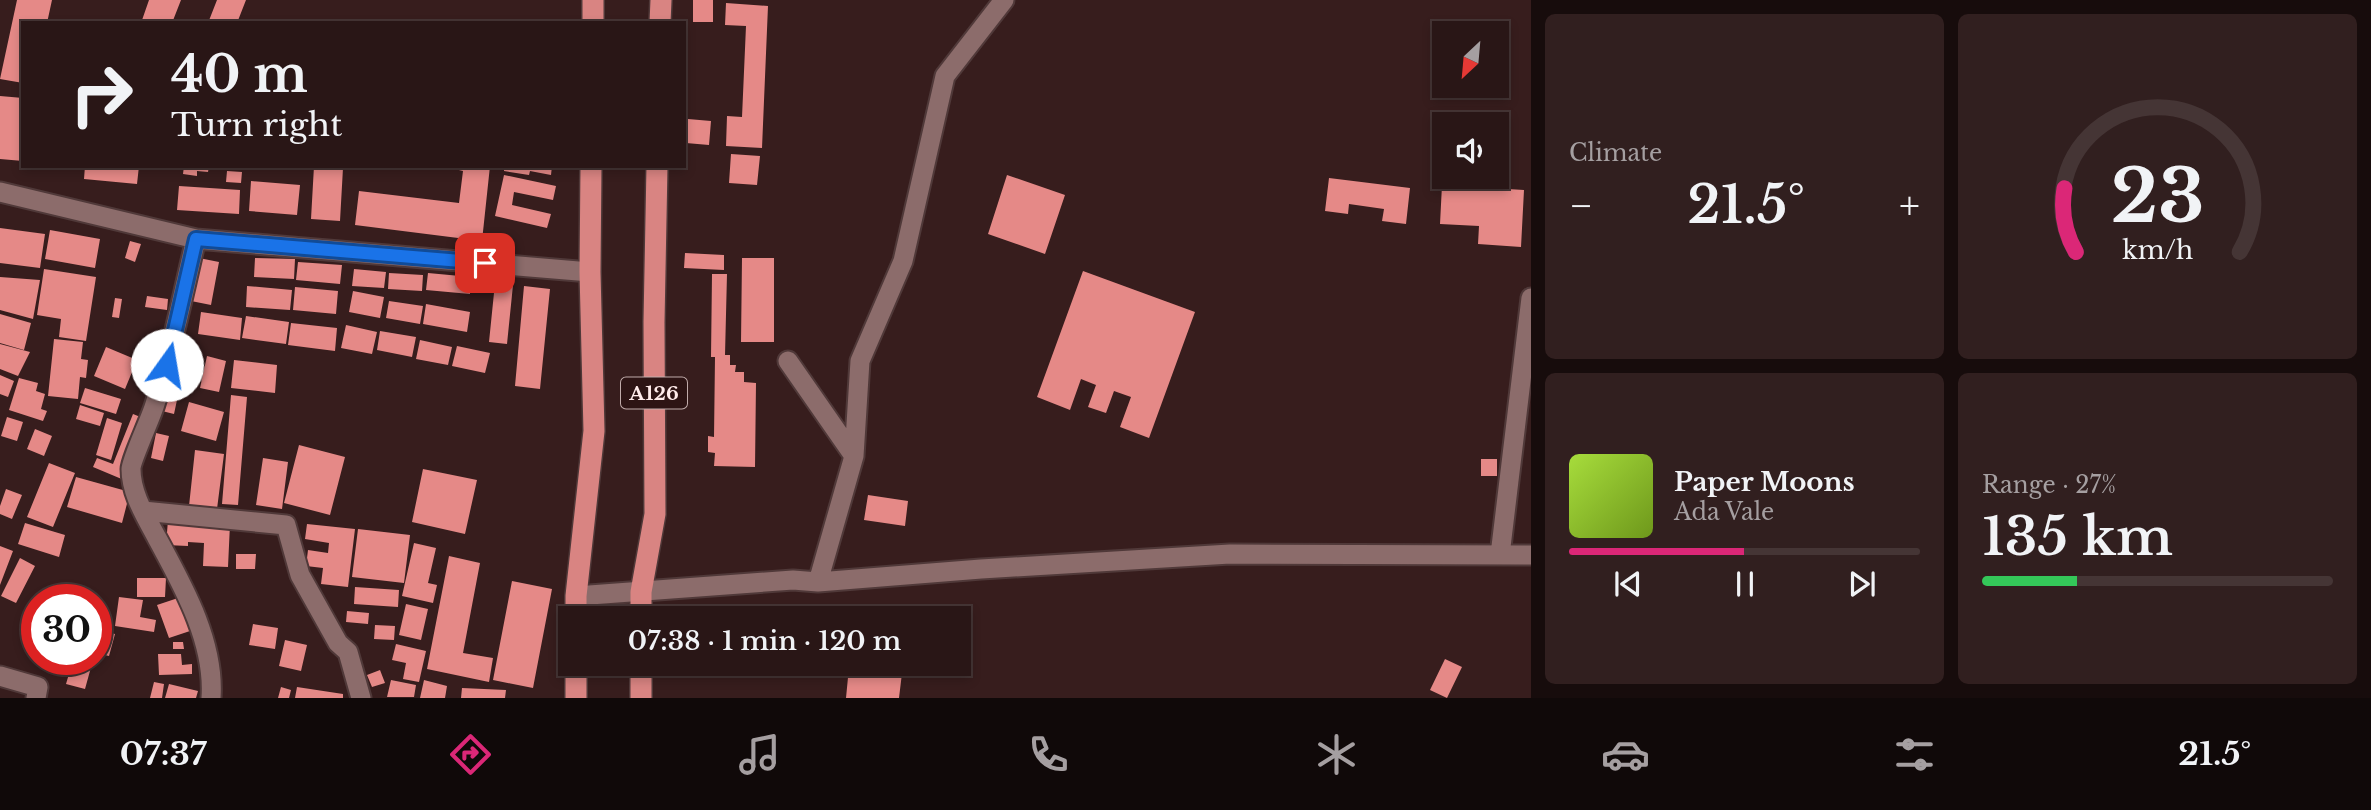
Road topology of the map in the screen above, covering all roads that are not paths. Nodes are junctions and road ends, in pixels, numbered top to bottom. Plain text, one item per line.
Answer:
1 (593, 0) edge
2 (661, 0) edge
3 (1003, 0) edge
4 (593, 21) edge
5 (660, 21) edge
6 (591, 168) edge
7 (657, 168) edge
8 (0, 192) edge
9 (196, 239) junction
10 (590, 272) junction
11 (1531, 298) edge
12 (1529, 336) edge
13 (788, 361) dead end
14 (855, 456) junction
15 (142, 511) junction
16 (1500, 555) junction
17 (1531, 555) edge
18 (818, 582) junction
19 (641, 592) junction
20 (576, 606) edge
21 (580, 606) edge
22 (641, 606) edge
23 (0, 676) edge
24 (576, 676) edge
25 (641, 676) edge
26 (36, 698) edge
27 (211, 698) edge
28 (361, 698) edge
29 (576, 698) edge
30 (640, 698) edge

1 - 4 highway
2 - 5 highway
3 - 14 street
6 - 10 highway, A126
7 - 19 highway, A126
8 - 9 street
9 - 10 street
9 - 15 street
10 - 20 highway, A126
11 - 12 street
12 - 16 street
13 - 14 street
14 - 18 street
15 - 27 street
15 - 28 street
16 - 17 street
16 - 18 street
18 - 19 street
19 - 21 street
19 - 22 highway, A126
23 - 26 street
24 - 29 highway
25 - 30 highway

